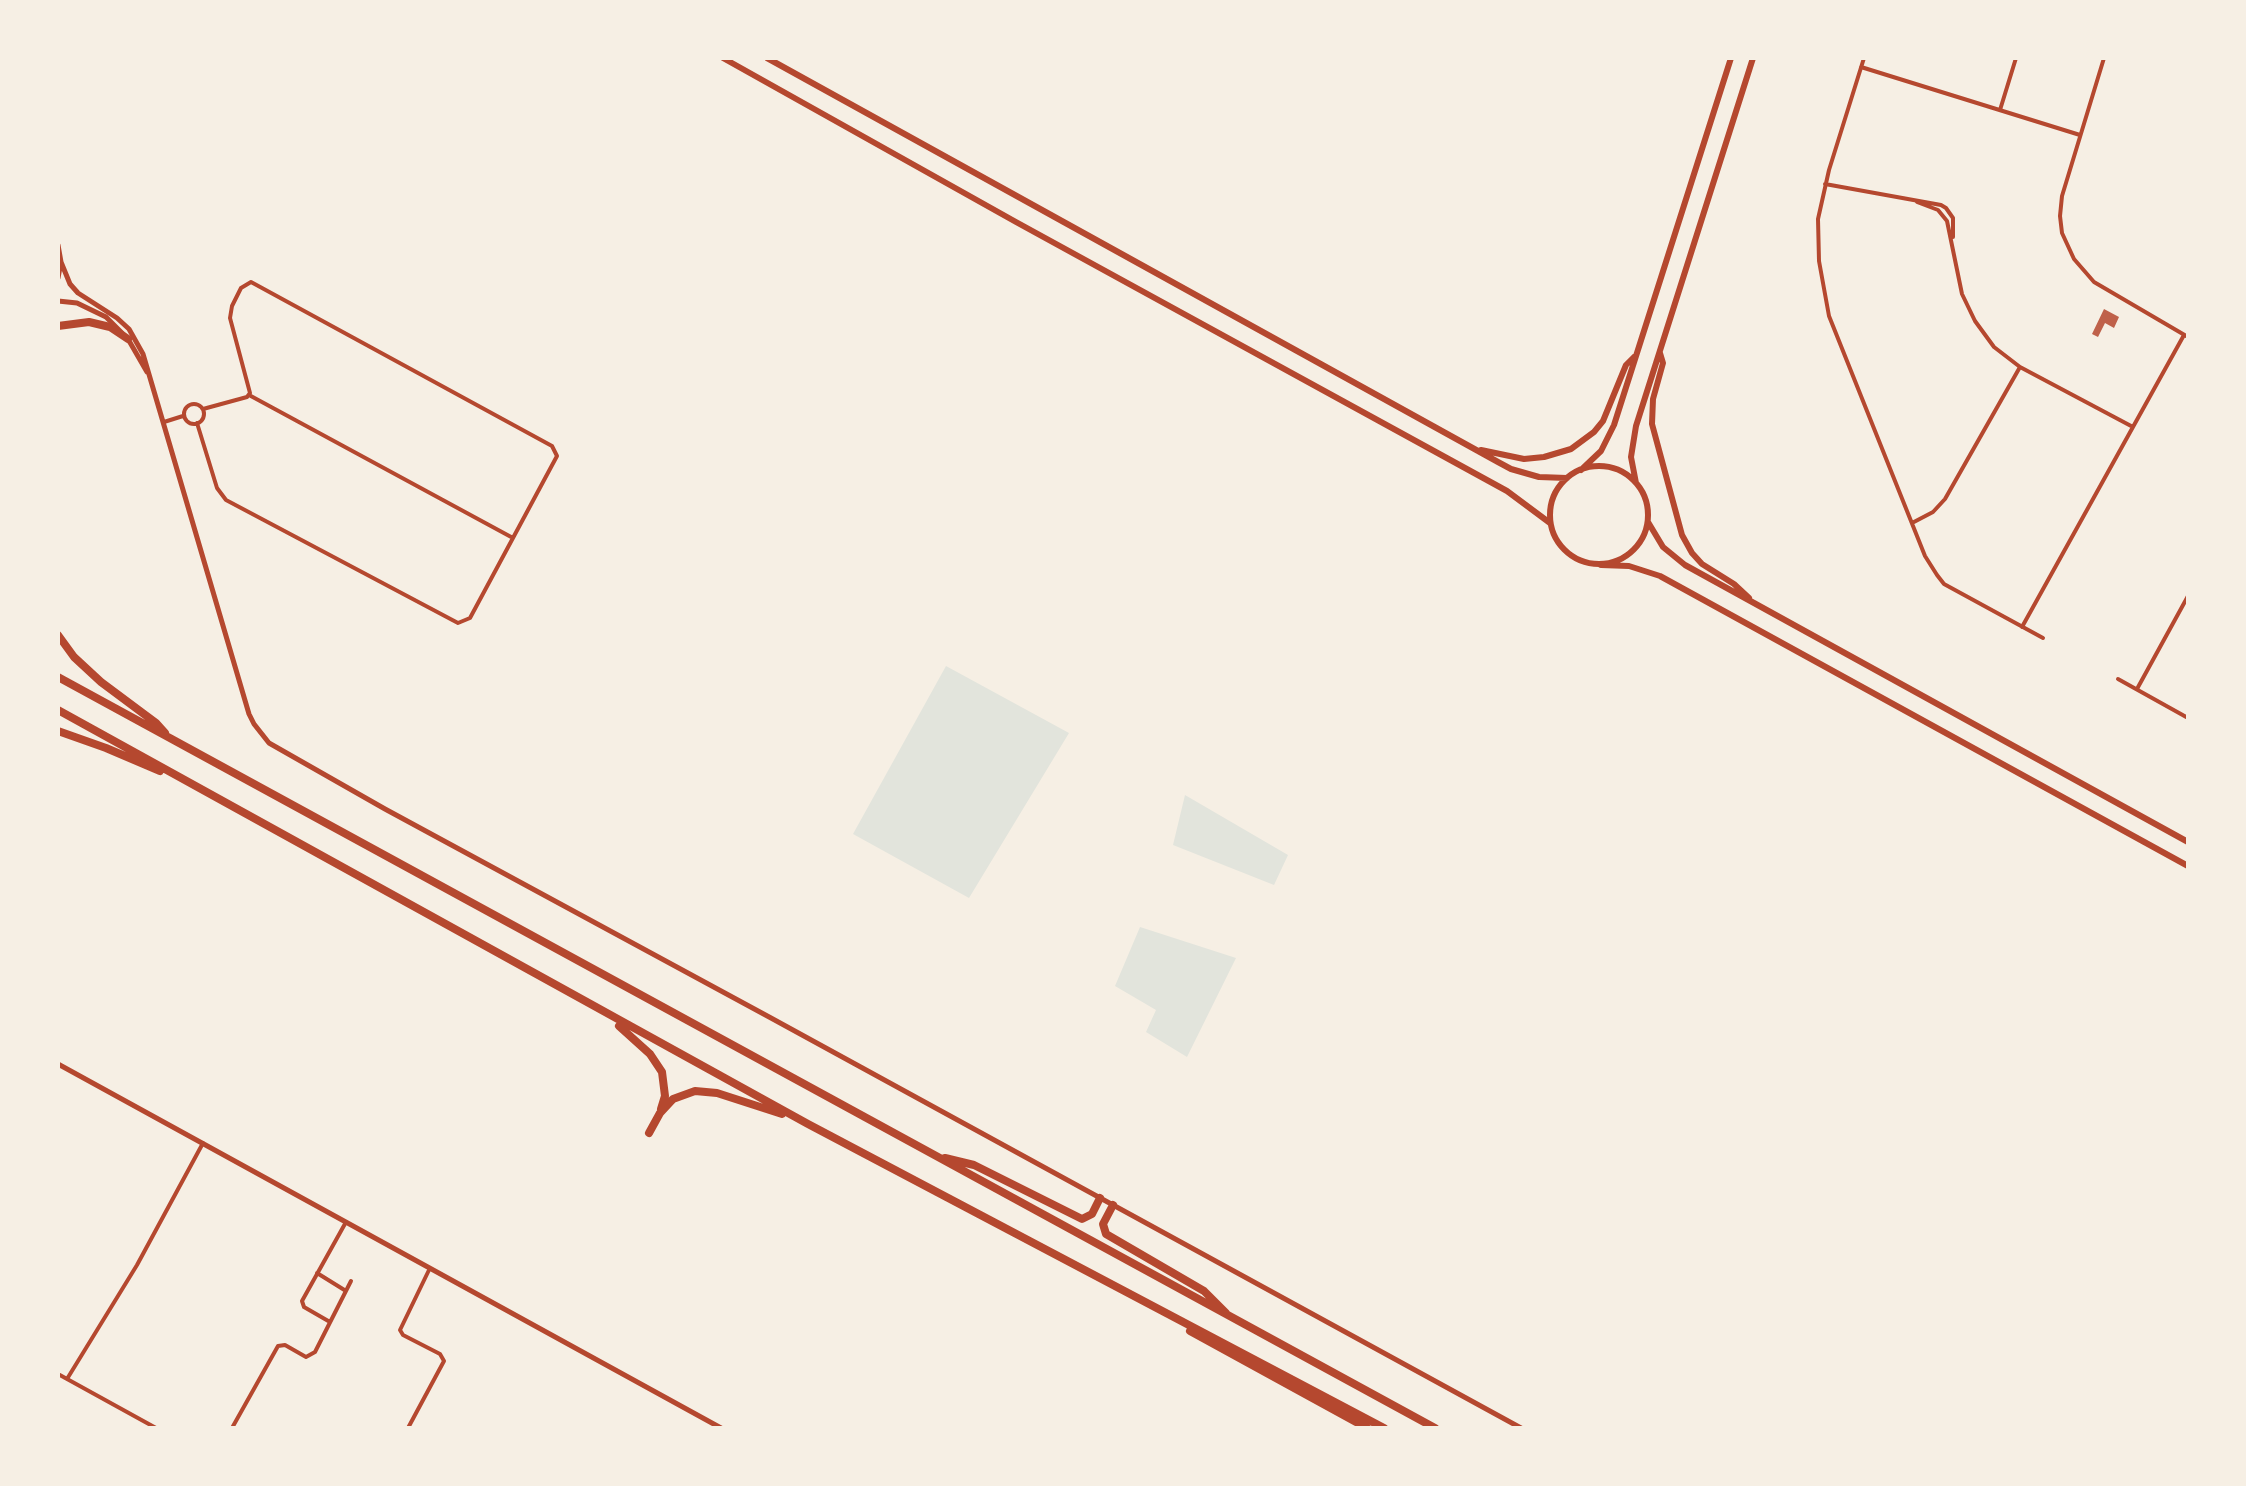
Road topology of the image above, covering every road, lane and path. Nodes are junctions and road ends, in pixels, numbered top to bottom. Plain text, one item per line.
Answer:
1 (723, 58) edge
2 (767, 58) edge
3 (1730, 58) edge
4 (1753, 58) edge
5 (1864, 58) edge
6 (2016, 58) edge
7 (2104, 58) edge
8 (1861, 67) junction
9 (2000, 110) junction
10 (2080, 135) junction
11 (1826, 184) junction
12 (58, 245) edge
13 (61, 262) junction
14 (58, 278) edge
15 (58, 301) edge
16 (58, 326) edge
17 (2186, 336) edge
18 (128, 339) junction
19 (1660, 351) junction
20 (1635, 356) junction
21 (2020, 367) junction
22 (148, 372) junction
23 (250, 395) junction
24 (203, 409) junction
25 (184, 416) junction
26 (164, 422) junction
27 (197, 423) junction
28 (2133, 427) junction
29 (1477, 450) junction
30 (1581, 470) junction
31 (1567, 478) junction
32 (1636, 483) junction
33 (1648, 522) junction
34 (1550, 523) junction
35 (1912, 523) junction
36 (514, 538) junction
37 (1601, 565) junction
38 (2188, 596) edge
39 (1753, 602) junction
40 (2022, 627) junction
41 (58, 635) edge
42 (2043, 638) dead end
43 (58, 676) edge
44 (2118, 679) dead end
45 (2137, 690) junction
46 (58, 710) edge
47 (2188, 718) edge
48 (58, 731) edge
49 (168, 737) junction
50 (186, 779) junction
51 (2188, 842) edge
52 (2188, 866) edge
53 (598, 1009) junction
54 (58, 1064) edge
55 (660, 1113) junction
56 (808, 1124) junction
57 (648, 1133) dead end
58 (204, 1143) junction
59 (939, 1157) junction
60 (1100, 1198) junction
61 (1112, 1205) junction
62 (346, 1222) junction
63 (430, 1268) junction
64 (317, 1273) junction
65 (351, 1281) dead end
66 (346, 1291) junction
67 (1149, 1303) junction
68 (1229, 1317) junction
69 (330, 1322) junction
70 (58, 1374) edge
71 (67, 1379) junction
72 (156, 1428) edge
73 (232, 1428) edge
74 (408, 1428) edge
75 (721, 1428) edge
76 (1367, 1428) edge
77 (1384, 1428) edge
78 (1436, 1428) edge
79 (1521, 1428) edge

1 - 34 main road
2 - 29 main road
3 - 20 main road
4 - 19 main road
5 - 8 street
6 - 9 street
7 - 10 street
8 - 9 street
8 - 11 street
9 - 10 street
10 - 17 street
11 - 21 street
11 - 35 street
12 - 13 street
13 - 14 street
13 - 22 street
15 - 18 street
16 - 18 highway
17 - 28 street
18 - 22 street
19 - 32 main road
19 - 39 main road
20 - 29 main road
20 - 30 main road
21 - 28 street
21 - 35 street
22 - 26 street
23 - 24 street
23 - 36 street
23 - 36 street
24 - 25 street
24 - 27 street
25 - 26 street
25 - 27 street
26 - 60 street
27 - 36 street
28 - 40 street
29 - 31 main road
30 - 31 main road
30 - 32 main road
31 - 34 main road
32 - 33 main road
33 - 37 main road
33 - 39 main road
34 - 37 main road
35 - 40 street
37 - 52 main road
38 - 45 street
39 - 51 main road
40 - 42 street
41 - 49 highway
43 - 49 highway
44 - 45 street
45 - 47 street
46 - 50 highway
48 - 50 highway
49 - 59 highway
50 - 53 highway
53 - 55 highway
53 - 56 highway
54 - 58 street
55 - 56 highway
55 - 57 highway
56 - 67 highway
58 - 62 street
58 - 71 street
59 - 60 highway
59 - 68 highway
60 - 61 street
61 - 68 highway
61 - 79 street
62 - 63 street
62 - 64 street
63 - 74 street
63 - 75 street
64 - 66 street
64 - 69 street
65 - 66 street
66 - 69 street
67 - 76 highway
67 - 77 highway
68 - 78 highway
69 - 73 street
70 - 71 street
71 - 72 street

